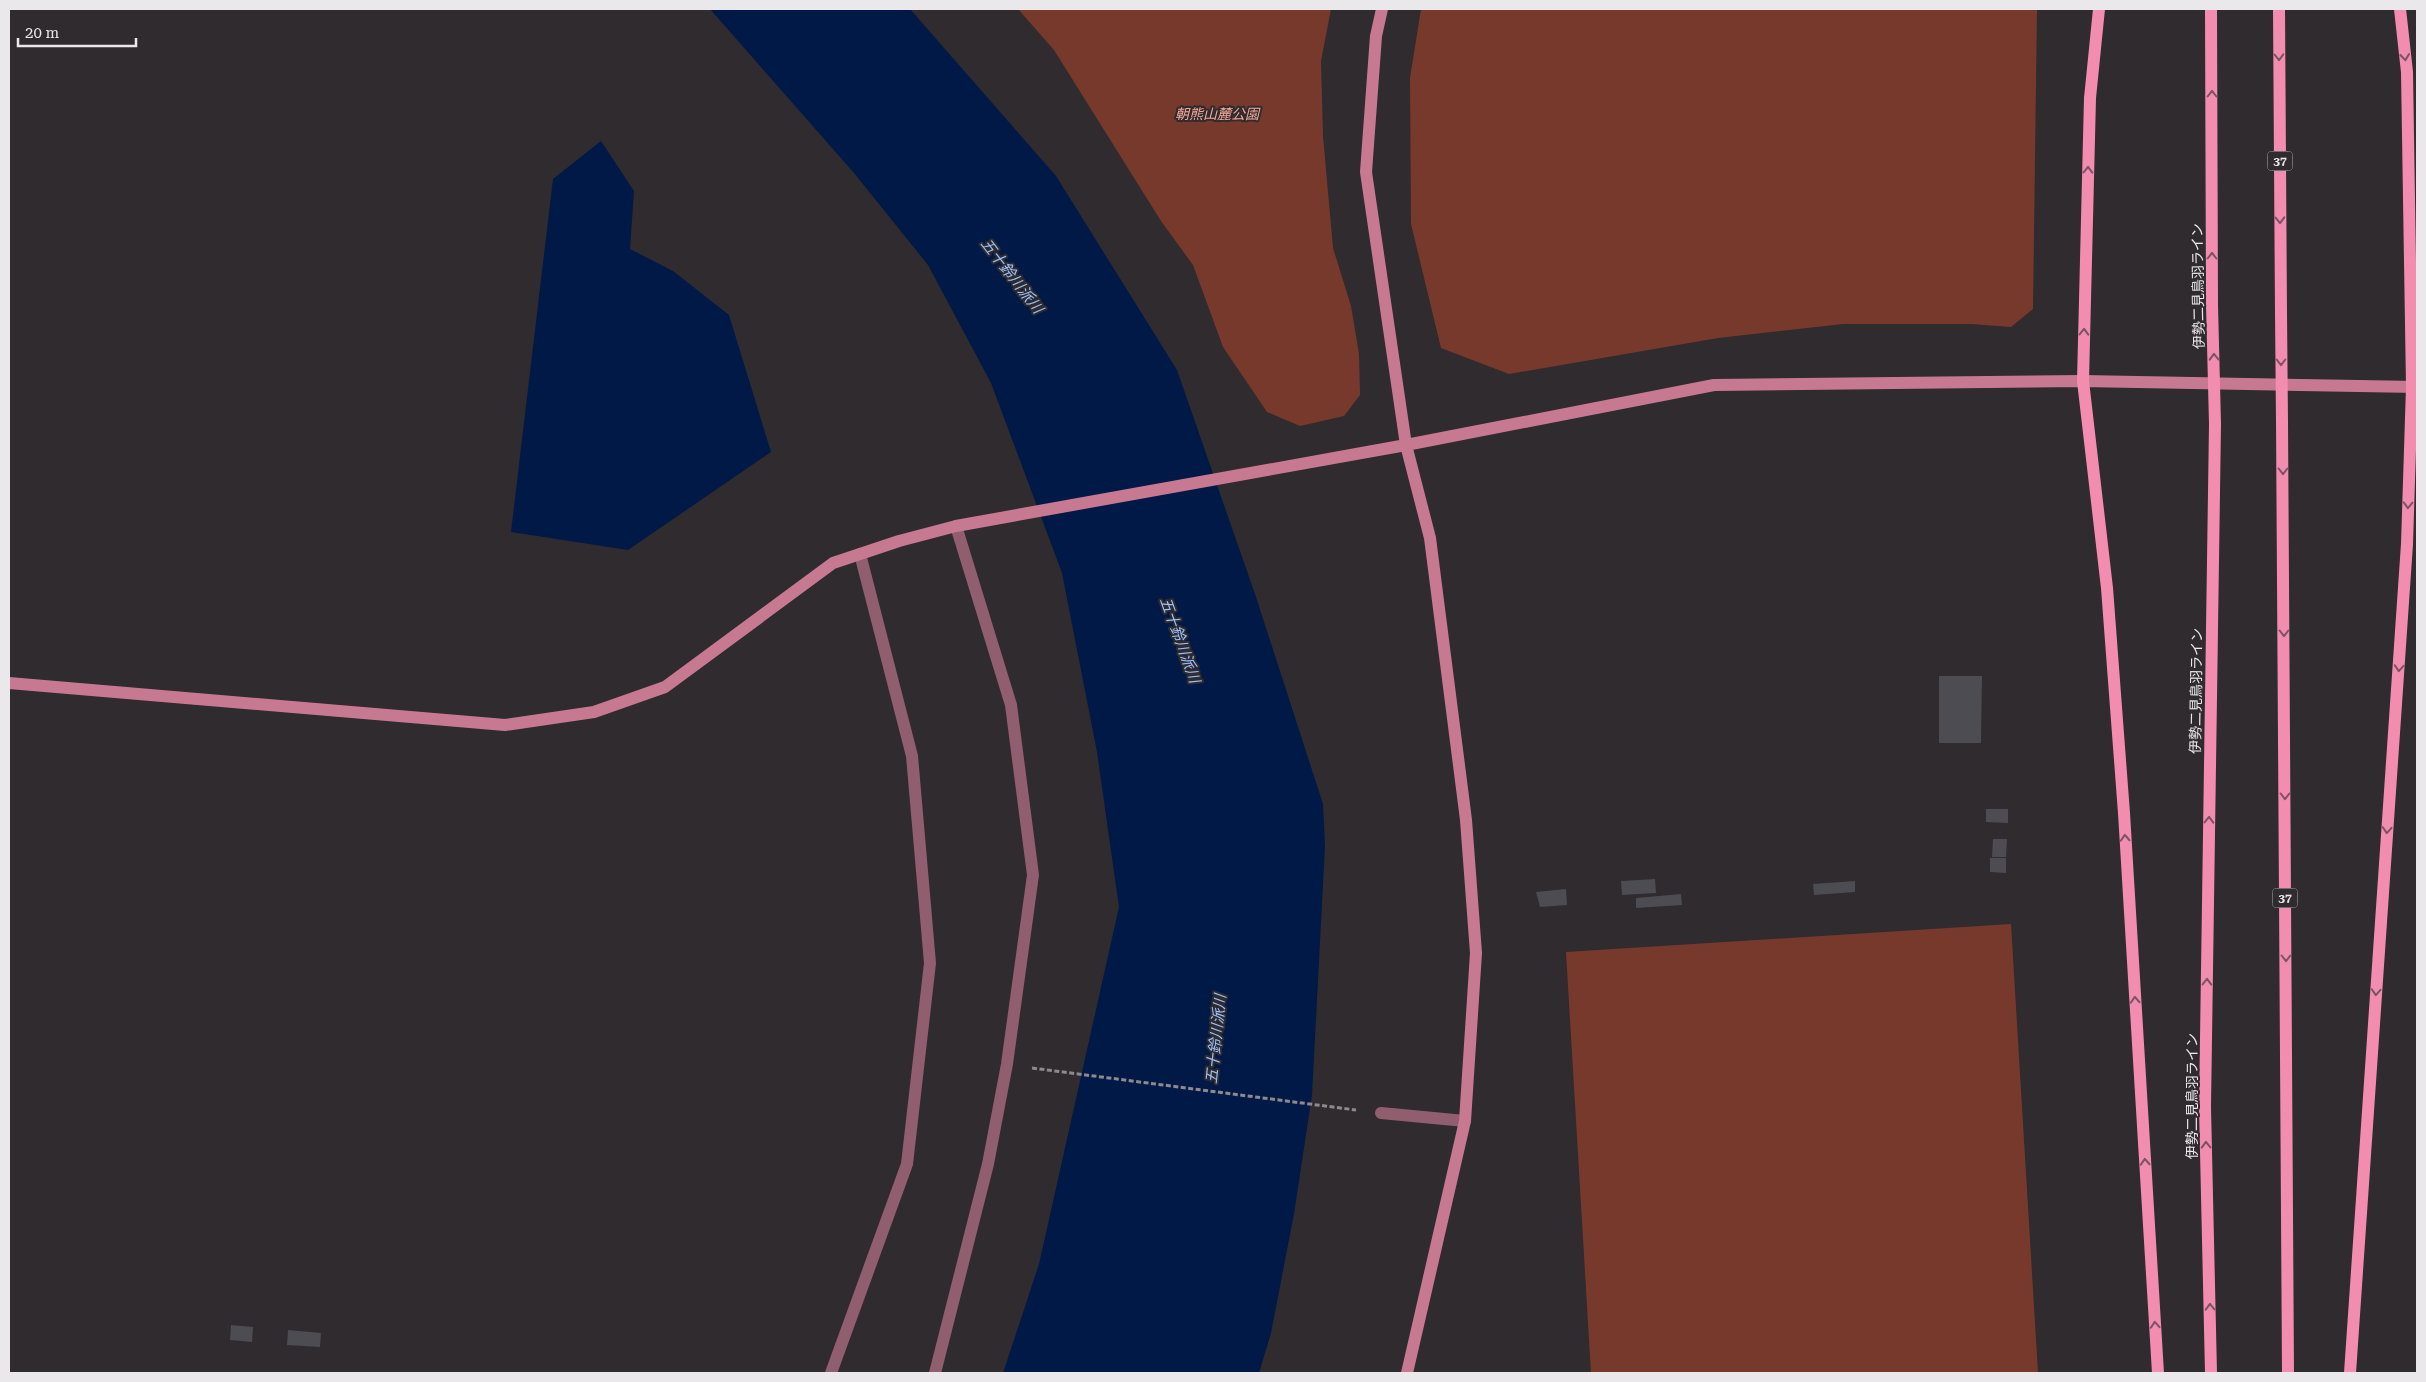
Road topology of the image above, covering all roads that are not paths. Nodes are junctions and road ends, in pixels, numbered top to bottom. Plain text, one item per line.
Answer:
1 (1382, 9) edge
2 (2099, 9) edge
3 (2211, 9) edge
4 (2278, 9) edge
5 (2400, 9) edge
6 (2083, 381) junction
7 (2415, 387) edge
8 (1406, 445) junction
9 (956, 526) junction
10 (860, 554) junction
11 (9, 682) edge
12 (1381, 1114) road end
13 (1464, 1121) junction
14 (831, 1373) edge
15 (935, 1373) edge
16 (1407, 1373) edge
17 (2158, 1373) edge
18 (2212, 1373) edge
19 (2288, 1373) edge
20 (2350, 1373) edge

1 - 8 street
6 -> 2 main road
18 -> 3 main road, 伊勢二見鳥羽ライン, bridge
4 -> 19 main road, 37, bridge
5 -> 7 main road
6 - 7 street
6 - 8 street
17 -> 6 main road
7 -> 20 main road
8 - 9 street
8 - 13 street
9 - 10 street
9 - 15 street
10 - 11 street
10 - 14 street
12 - 13 street
13 - 16 street

